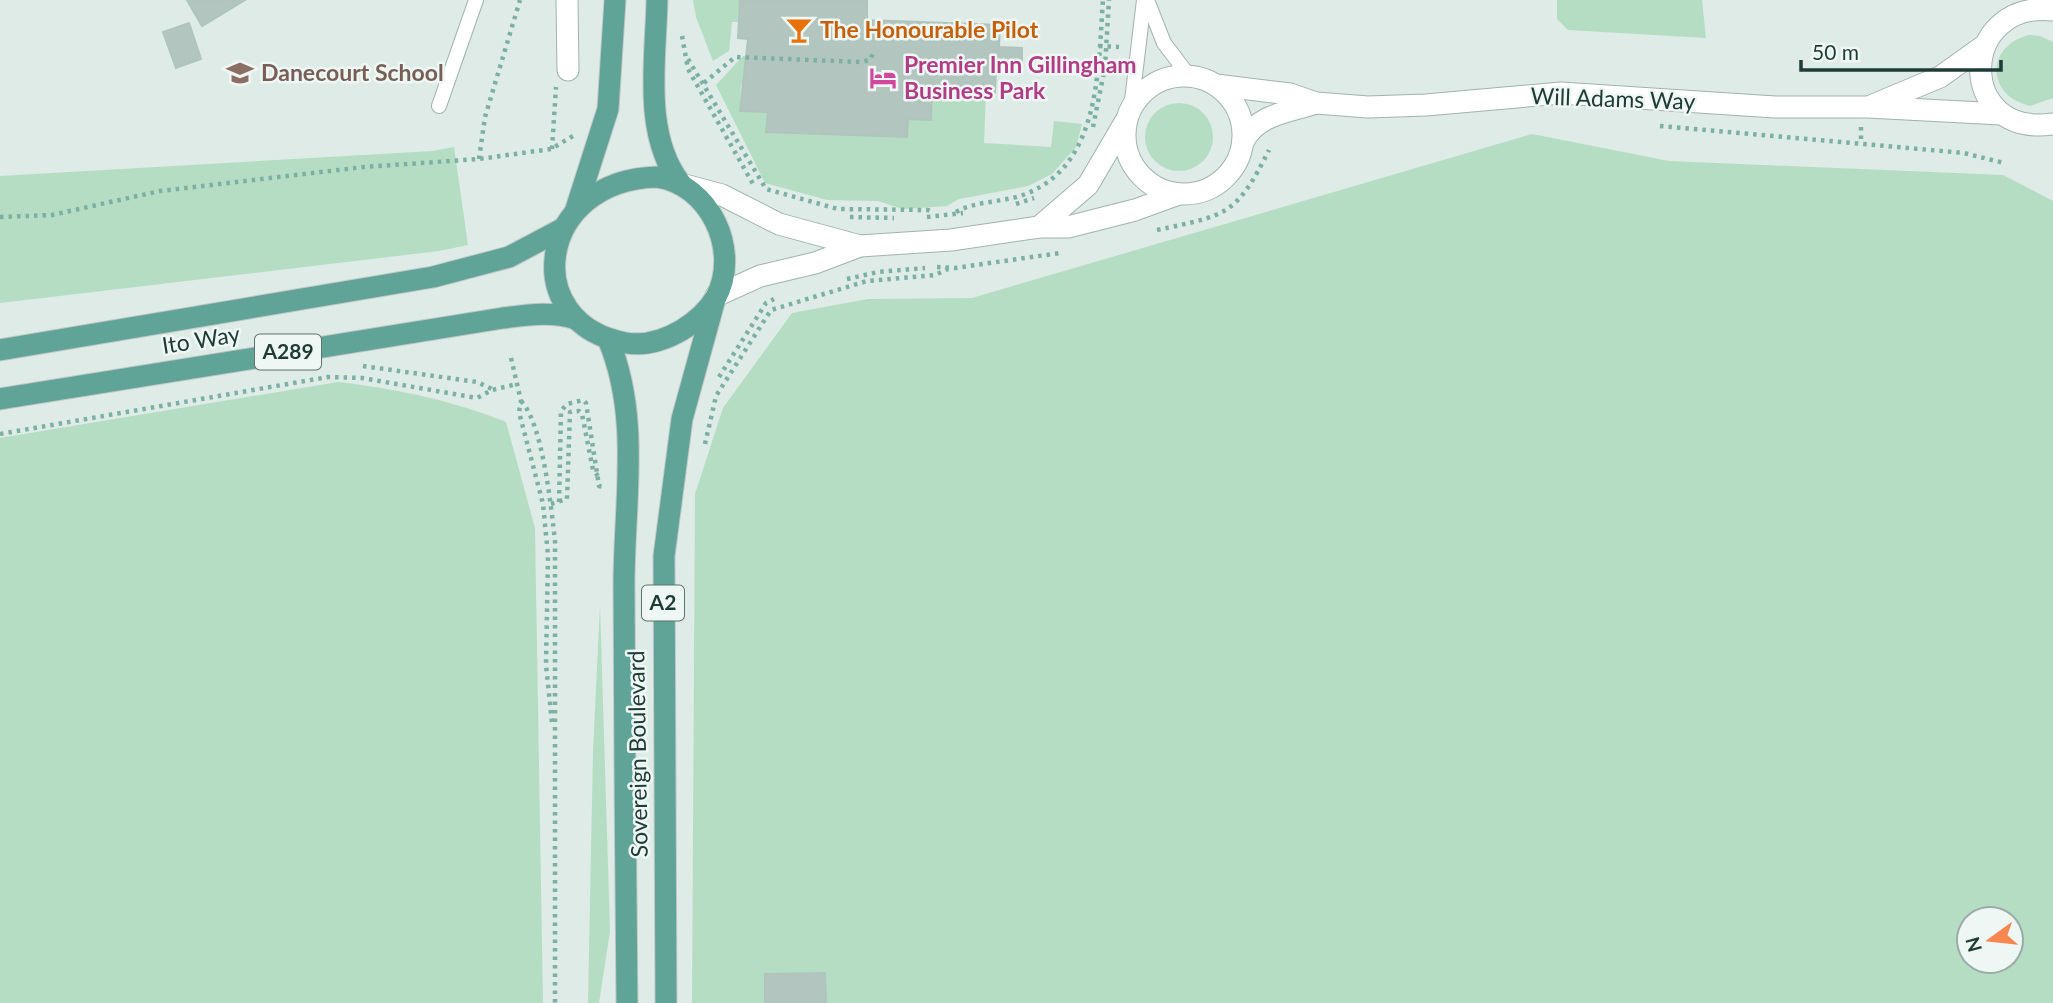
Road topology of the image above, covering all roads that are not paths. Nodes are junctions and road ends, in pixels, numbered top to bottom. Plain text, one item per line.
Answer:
1 (476, 0) edge
2 (567, 0) edge
3 (615, 0) edge
4 (657, 0) edge
5 (1145, 0) edge
6 (2020, 5) edge
7 (2053, 10) edge
8 (1982, 47) junction
9 (568, 70) road end
10 (1189, 76) junction
11 (1216, 85) junction
12 (1315, 103) junction
13 (439, 106) dead end
14 (1868, 107) junction
15 (1129, 113) junction
16 (2001, 114) junction
17 (2053, 124) edge
18 (1243, 142) junction
19 (681, 184) junction
20 (1179, 194) junction
21 (576, 209) junction
22 (1039, 227) junction
23 (562, 229) junction
24 (860, 246) junction
25 (715, 297) junction
26 (576, 319) junction
27 (608, 339) junction
28 (0, 350) edge
29 (0, 399) edge
30 (627, 1003) edge
31 (666, 1003) edge

1 - 13 lane
2 - 9 street
3 - 21 main road
4 - 19 main road
5 - 10 lane
5 - 15 lane
6 - 7 street
6 - 8 street, Will Adams Way
8 - 14 street, Will Adams Way
8 - 16 street
10 - 11 street
10 - 15 street
11 - 12 street, Will Adams Way
11 - 18 street
12 - 14 street, Will Adams Way
12 - 18 street, Will Adams Way
14 - 16 street, Will Adams Way
15 - 20 street
15 - 22 street
16 - 17 street, Will Adams Way
18 - 20 street
19 - 21 main road
19 - 24 street
19 - 25 main road
20 - 22 street
21 - 23 main road
22 - 24 street
23 - 26 main road
23 - 28 main road, Ito Way / A289
24 - 25 street
25 - 27 main road
25 - 31 main road, Sovereign Boulevard / A2
26 - 27 main road
26 - 29 main road, Ito Way / A289
27 - 30 main road, Sovereign Boulevard / A2

